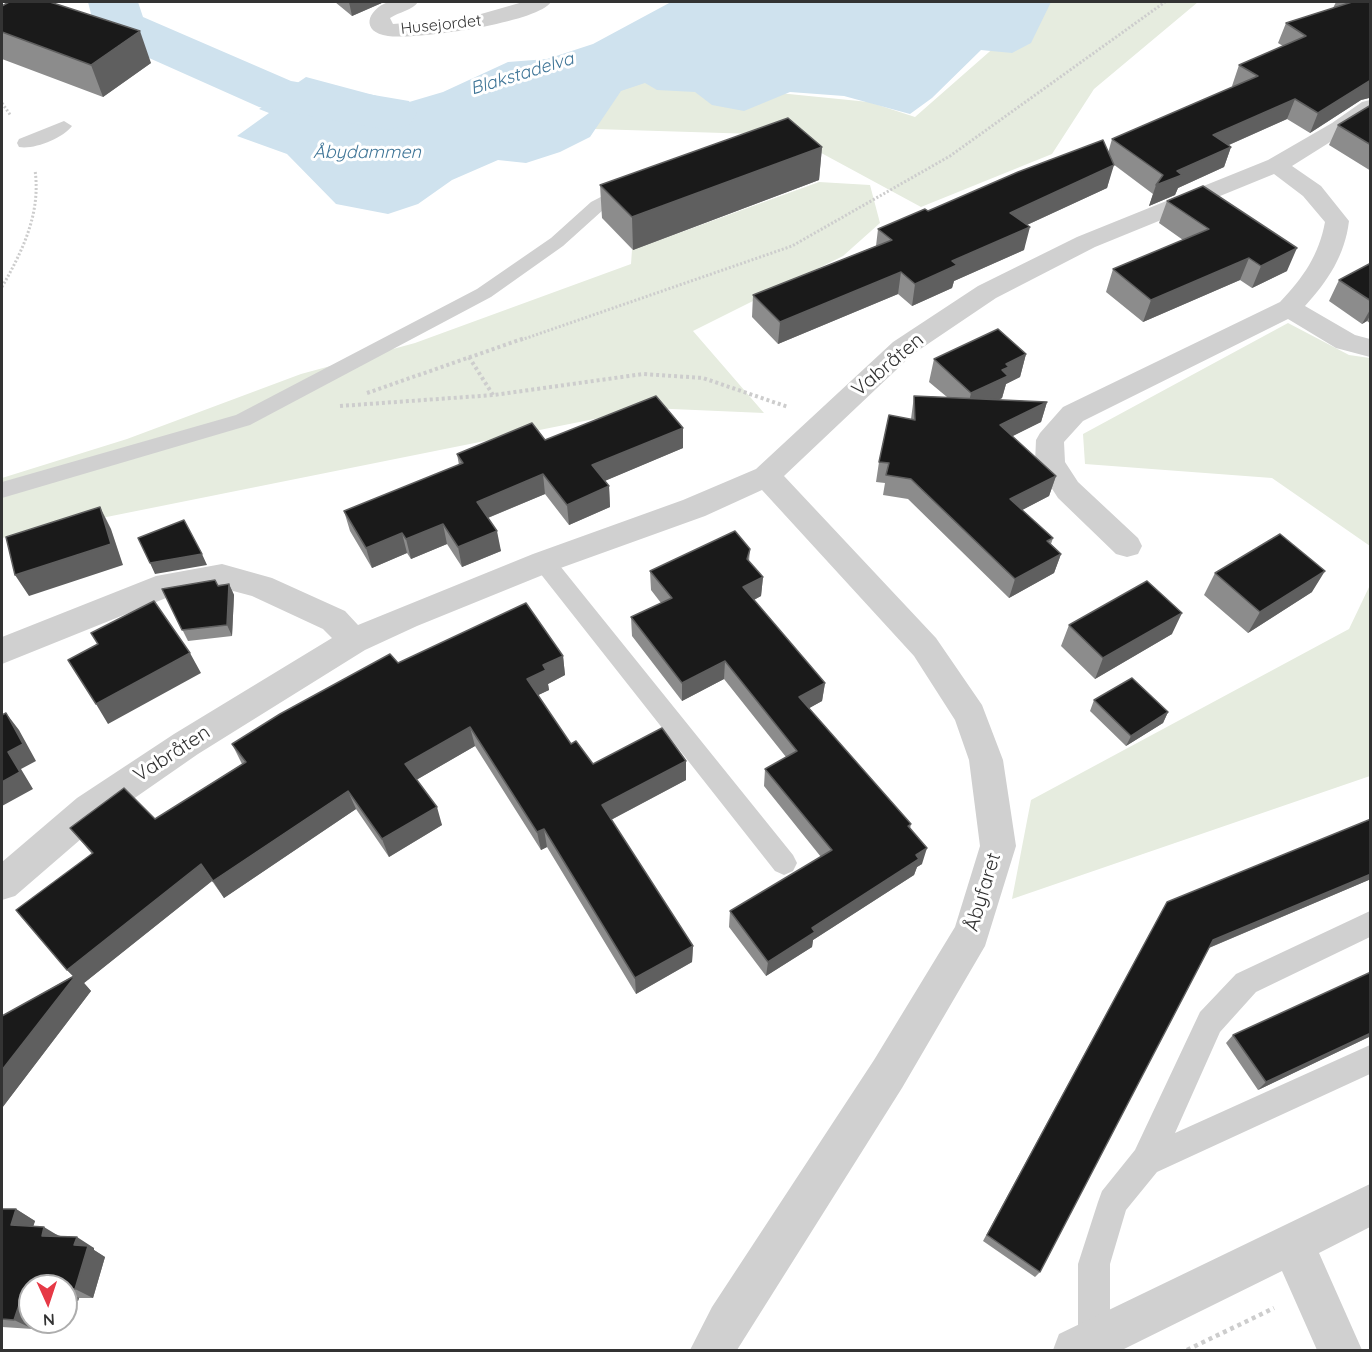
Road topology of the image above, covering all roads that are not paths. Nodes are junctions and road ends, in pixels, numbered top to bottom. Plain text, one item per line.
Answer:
1 (408, 2) edge
2 (541, 2) edge
3 (1371, 107) edge
4 (64, 126) dead end
5 (25, 143) road end
6 (1276, 165) junction
7 (645, 178) edge
8 (1289, 308) junction
9 (1371, 348) edge
10 (766, 476) junction
11 (2, 490) edge
12 (1127, 546) dead end
13 (544, 562) junction
14 (354, 641) junction
15 (2, 651) edge
16 (784, 863) dead end
17 (2, 884) edge
18 (1371, 924) edge
19 (1371, 1059) edge
20 (1146, 1161) junction
21 (1371, 1205) edge
22 (1292, 1244) junction
23 (1084, 1345) edge
24 (713, 1350) edge
25 (1340, 1350) edge

1 - 2 street, Husejordet
3 - 6 street, Vabråten
4 - 5 lane
6 - 8 street
6 - 10 street, Vabråten
7 - 11 lane
8 - 9 street
8 - 12 street
10 - 13 street, Vabråten
10 - 24 street, Åbyfaret
13 - 14 street, Vabråten
13 - 16 lane
14 - 15 street
14 - 17 street, Vabråten
18 - 20 lane
19 - 20 lane
20 - 23 lane
21 - 22 street
22 - 23 street
22 - 25 street

